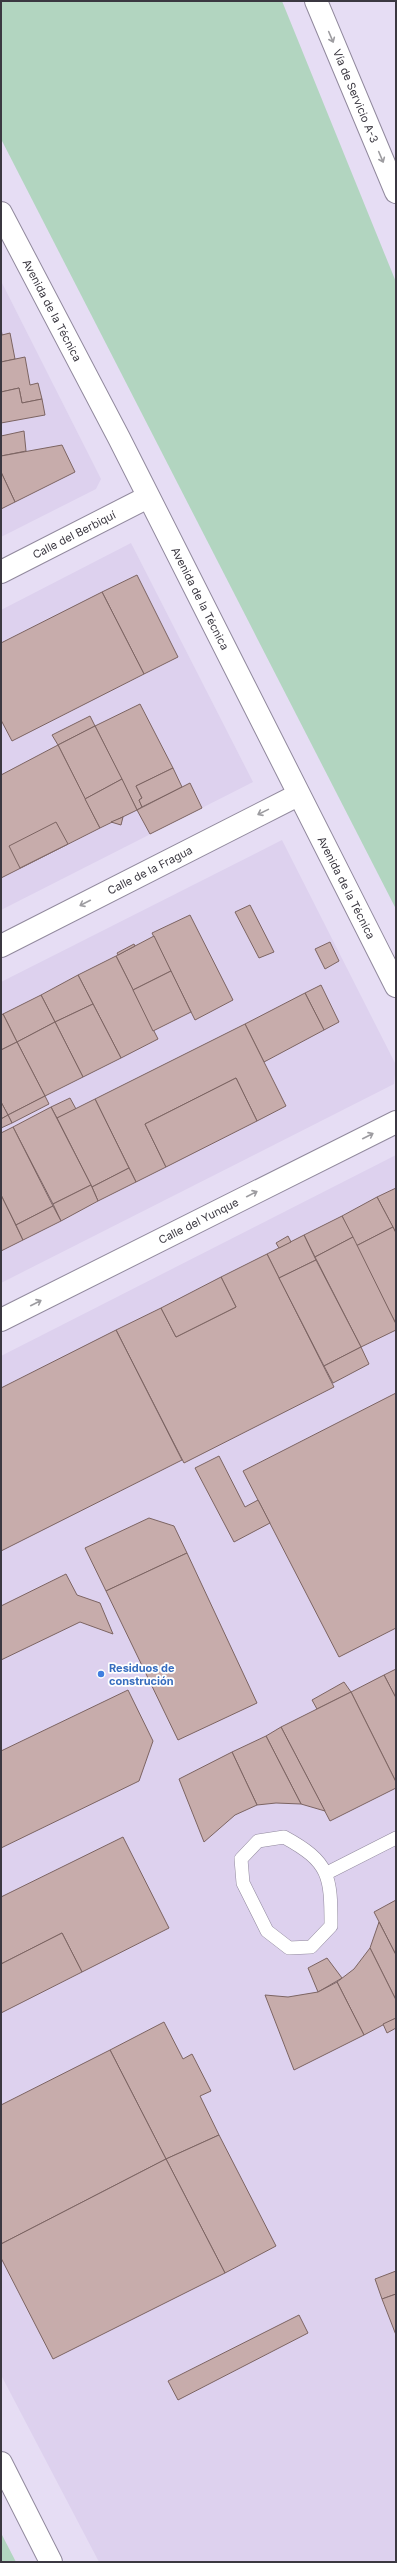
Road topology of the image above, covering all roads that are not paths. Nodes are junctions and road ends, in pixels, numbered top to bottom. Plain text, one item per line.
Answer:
1 (316, 1) edge
2 (396, 192) edge
3 (4, 226) edge
4 (148, 498) junction
5 (1, 572) edge
6 (298, 795) junction
7 (1, 946) edge
8 (396, 986) edge
9 (396, 1122) edge
10 (1, 1320) edge
11 (396, 1838) edge
12 (327, 1873) junction
13 (1, 2463) edge
14 (51, 2562) edge

1 -> 2 street, Vía de Servicio A-3
3 - 4 street, Avenida de la Técnica
4 - 5 street, Calle del Berbiquí
4 - 6 street, Avenida de la Técnica
6 -> 7 street, Calle de la Fragua
6 - 8 street, Avenida de la Técnica
10 -> 9 street, Calle del Yunque
11 - 12 lane
12 - 12 lane
13 - 14 street

